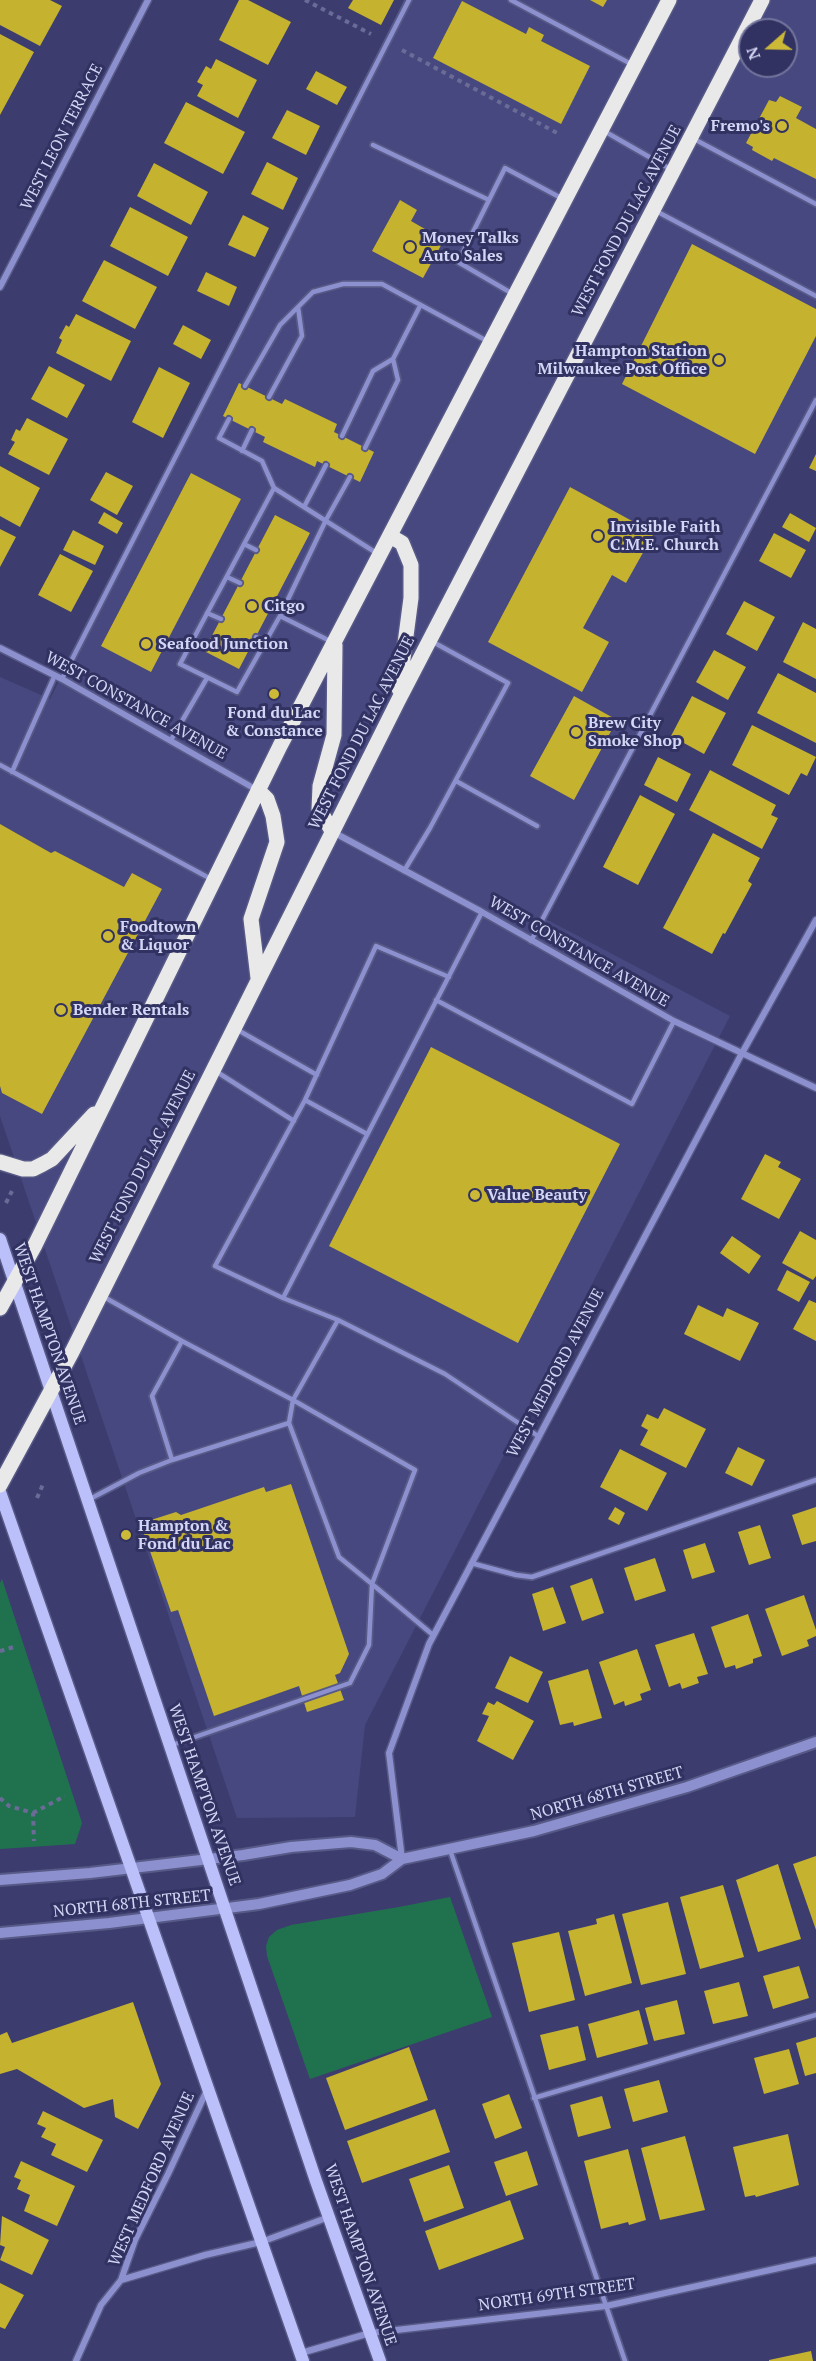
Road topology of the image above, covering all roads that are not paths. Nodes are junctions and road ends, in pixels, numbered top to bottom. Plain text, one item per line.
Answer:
1 (148, 0) edge
2 (409, 0) edge
3 (510, 0) edge
4 (669, 0) edge
5 (762, 0) edge
6 (635, 66) junction
7 (602, 130) junction
8 (691, 137) junction
9 (373, 145) dead end
10 (674, 170) junction
11 (489, 200) junction
12 (566, 201) junction
13 (816, 204) edge
14 (653, 210) junction
15 (0, 287) edge
16 (516, 295) junction
17 (816, 296) edge
18 (420, 306) junction
19 (298, 307) junction
20 (491, 343) junction
21 (393, 359) junction
22 (245, 386) dead end
23 (269, 398) dead end
24 (816, 400) edge
25 (229, 419) dead end
26 (252, 430) dead end
27 (342, 436) dead end
28 (365, 448) dead end
29 (243, 451) junction
30 (326, 465) dead end
31 (350, 477) dead end
32 (274, 488) junction
33 (304, 507) junction
34 (326, 520) junction
35 (390, 536) junction
36 (244, 544) junction
37 (256, 550) dead end
38 (381, 556) junction
39 (292, 568) dead end
40 (300, 572) junction
41 (226, 577) junction
42 (240, 583) dead end
43 (275, 602) dead end
44 (284, 606) junction
45 (207, 613) junction
46 (280, 616) junction
47 (221, 620) dead end
48 (256, 637) dead end
49 (429, 640) junction
50 (266, 642) junction
51 (335, 644) junction
52 (0, 648) edge
53 (55, 675) junction
54 (207, 678) junction
55 (62, 679) junction
56 (398, 701) junction
57 (171, 740) junction
58 (0, 765) edge
59 (12, 772) junction
60 (456, 781) junction
61 (258, 790) junction
62 (537, 826) dead end
63 (332, 831) junction
64 (404, 871) junction
65 (214, 880) junction
66 (482, 912) junction
67 (816, 920) edge
68 (531, 941) junction
69 (448, 977) junction
70 (258, 978) junction
71 (436, 1000) junction
72 (674, 1022) junction
73 (233, 1027) junction
74 (741, 1055) junction
75 (212, 1069) junction
76 (317, 1075) junction
77 (816, 1088) edge
78 (305, 1100) junction
79 (104, 1103) junction
80 (294, 1121) junction
81 (367, 1134) junction
82 (0, 1162) edge
83 (0, 1239) edge
84 (14, 1280) junction
85 (99, 1295) junction
86 (283, 1298) junction
87 (0, 1308) edge
88 (338, 1320) junction
89 (182, 1341) junction
90 (50, 1389) junction
91 (293, 1400) junction
92 (289, 1423) junction
93 (538, 1436) junction
94 (172, 1460) junction
95 (816, 1480) edge
96 (0, 1485) edge
97 (0, 1492) edge
98 (88, 1500) junction
99 (471, 1563) junction
100 (372, 1584) junction
101 (433, 1635) junction
102 (816, 1742) edge
103 (170, 1746) junction
104 (450, 1850) junction
105 (402, 1859) junction
106 (207, 1860) junction
107 (131, 1868) junction
108 (0, 1880) edge
109 (224, 1909) junction
110 (148, 1918) junction
111 (0, 1933) edge
112 (816, 2015) edge
113 (207, 2089) junction
114 (534, 2098) junction
115 (329, 2217) junction
116 (261, 2242) junction
117 (816, 2260) edge
118 (121, 2280) junction
119 (606, 2306) junction
120 (370, 2333) junction
121 (302, 2357) edge
122 (76, 2361) edge
123 (380, 2361) edge
124 (625, 2361) edge

1 - 15 street, WEST LEON TERRACE
2 - 55 lane
3 - 6 lane
4 - 6 main road
5 - 8 main road, WEST FOND DU LAC AVENUE
6 - 7 main road
7 - 10 lane
7 - 12 main road
8 - 10 main road, WEST FOND DU LAC AVENUE
8 - 13 lane
9 - 11 lane
10 - 14 main road, WEST FOND DU LAC AVENUE
11 - 12 lane
11 - 16 lane
12 - 16 main road
14 - 17 lane
14 - 49 main road, WEST FOND DU LAC AVENUE
16 - 20 main road
18 - 19 lane
18 - 20 lane
18 - 21 lane
19 - 22 lane
19 - 23 lane
20 - 35 main road
21 - 27 lane
21 - 28 lane
24 - 68 lane
25 - 29 lane
26 - 29 lane
29 - 32 lane
30 - 33 lane
31 - 34 lane
32 - 33 lane
32 - 36 lane
33 - 34 lane
34 - 38 lane
34 - 40 lane
35 - 38 main road
35 - 56 main road
36 - 37 lane
36 - 41 lane
38 - 51 main road
39 - 40 lane
40 - 44 lane
41 - 42 lane
41 - 45 lane
43 - 44 lane
44 - 46 lane
45 - 47 lane
45 - 54 lane
46 - 50 lane
46 - 51 lane
48 - 50 lane
49 - 56 main road, WEST FOND DU LAC AVENUE
49 - 60 lane
50 - 54 lane
51 - 61 main road
51 - 63 main road
52 - 53 street, WEST CONSTANCE AVENUE
53 - 55 street, WEST CONSTANCE AVENUE
53 - 59 lane
54 - 57 lane
55 - 57 street, WEST CONSTANCE AVENUE
56 - 63 main road, WEST FOND DU LAC AVENUE
57 - 61 street, WEST CONSTANCE AVENUE
58 - 59 lane
59 - 65 lane
60 - 62 lane
60 - 64 lane
61 - 65 main road
61 - 70 main road
63 - 64 street, WEST CONSTANCE AVENUE
63 - 70 main road, WEST FOND DU LAC AVENUE
64 - 66 street, WEST CONSTANCE AVENUE
65 - 79 main road
66 - 68 street, WEST CONSTANCE AVENUE
66 - 69 lane
67 - 74 street, WEST MEDFORD AVENUE
68 - 72 street, WEST CONSTANCE AVENUE
69 - 71 lane
69 - 76 lane
70 - 73 main road, WEST FOND DU LAC AVENUE
71 - 72 lane
71 - 81 lane
72 - 74 street, WEST CONSTANCE AVENUE
73 - 75 main road, WEST FOND DU LAC AVENUE
73 - 76 lane
74 - 77 street, WEST CONSTANCE AVENUE
74 - 93 street, WEST MEDFORD AVENUE
75 - 80 lane
75 - 85 main road, WEST FOND DU LAC AVENUE
76 - 78 lane
78 - 80 lane
78 - 81 lane
79 - 82 main road
79 - 84 main road
80 - 86 lane
81 - 86 lane
83 - 84 main road, WEST HAMPTON AVENUE
84 - 87 main road
84 - 90 main road, WEST HAMPTON AVENUE
85 - 89 lane
85 - 90 main road, WEST FOND DU LAC AVENUE
86 - 88 lane
88 - 91 lane
88 - 93 lane
89 - 91 lane
89 - 94 lane
90 - 96 main road, WEST FOND DU LAC AVENUE
90 - 98 main road, WEST HAMPTON AVENUE
91 - 92 lane
91 - 100 lane
92 - 94 lane
92 - 100 lane
93 - 99 street, WEST MEDFORD AVENUE
94 - 98 lane
95 - 99 lane
97 - 107 main road
98 - 103 main road, WEST HAMPTON AVENUE
99 - 101 street, WEST MEDFORD AVENUE
100 - 101 lane
100 - 103 lane
101 - 105 street, WEST MEDFORD AVENUE
102 - 104 street, NORTH 68TH STREET
103 - 106 main road, WEST HAMPTON AVENUE
104 - 105 street, NORTH 68TH STREET
104 - 114 lane
105 - 106 street
105 - 109 street, NORTH 68TH STREET
106 - 107 street
106 - 109 main road, WEST HAMPTON AVENUE
107 - 108 street
107 - 110 main road
109 - 110 street, NORTH 68TH STREET
109 - 115 main road, WEST HAMPTON AVENUE
110 - 111 street, NORTH 68TH STREET
110 - 113 main road
112 - 114 lane
113 - 116 main road
113 - 118 street, WEST MEDFORD AVENUE
114 - 119 lane
115 - 116 street, WEST MEDFORD AVENUE
115 - 120 main road, WEST HAMPTON AVENUE
116 - 118 street, WEST MEDFORD AVENUE
116 - 121 main road
117 - 119 street, NORTH 69TH STREET
118 - 122 street, WEST MEDFORD AVENUE
119 - 120 street, NORTH 69TH STREET
119 - 124 lane
120 - 121 street, NORTH 69TH STREET
120 - 123 main road, WEST HAMPTON AVENUE

